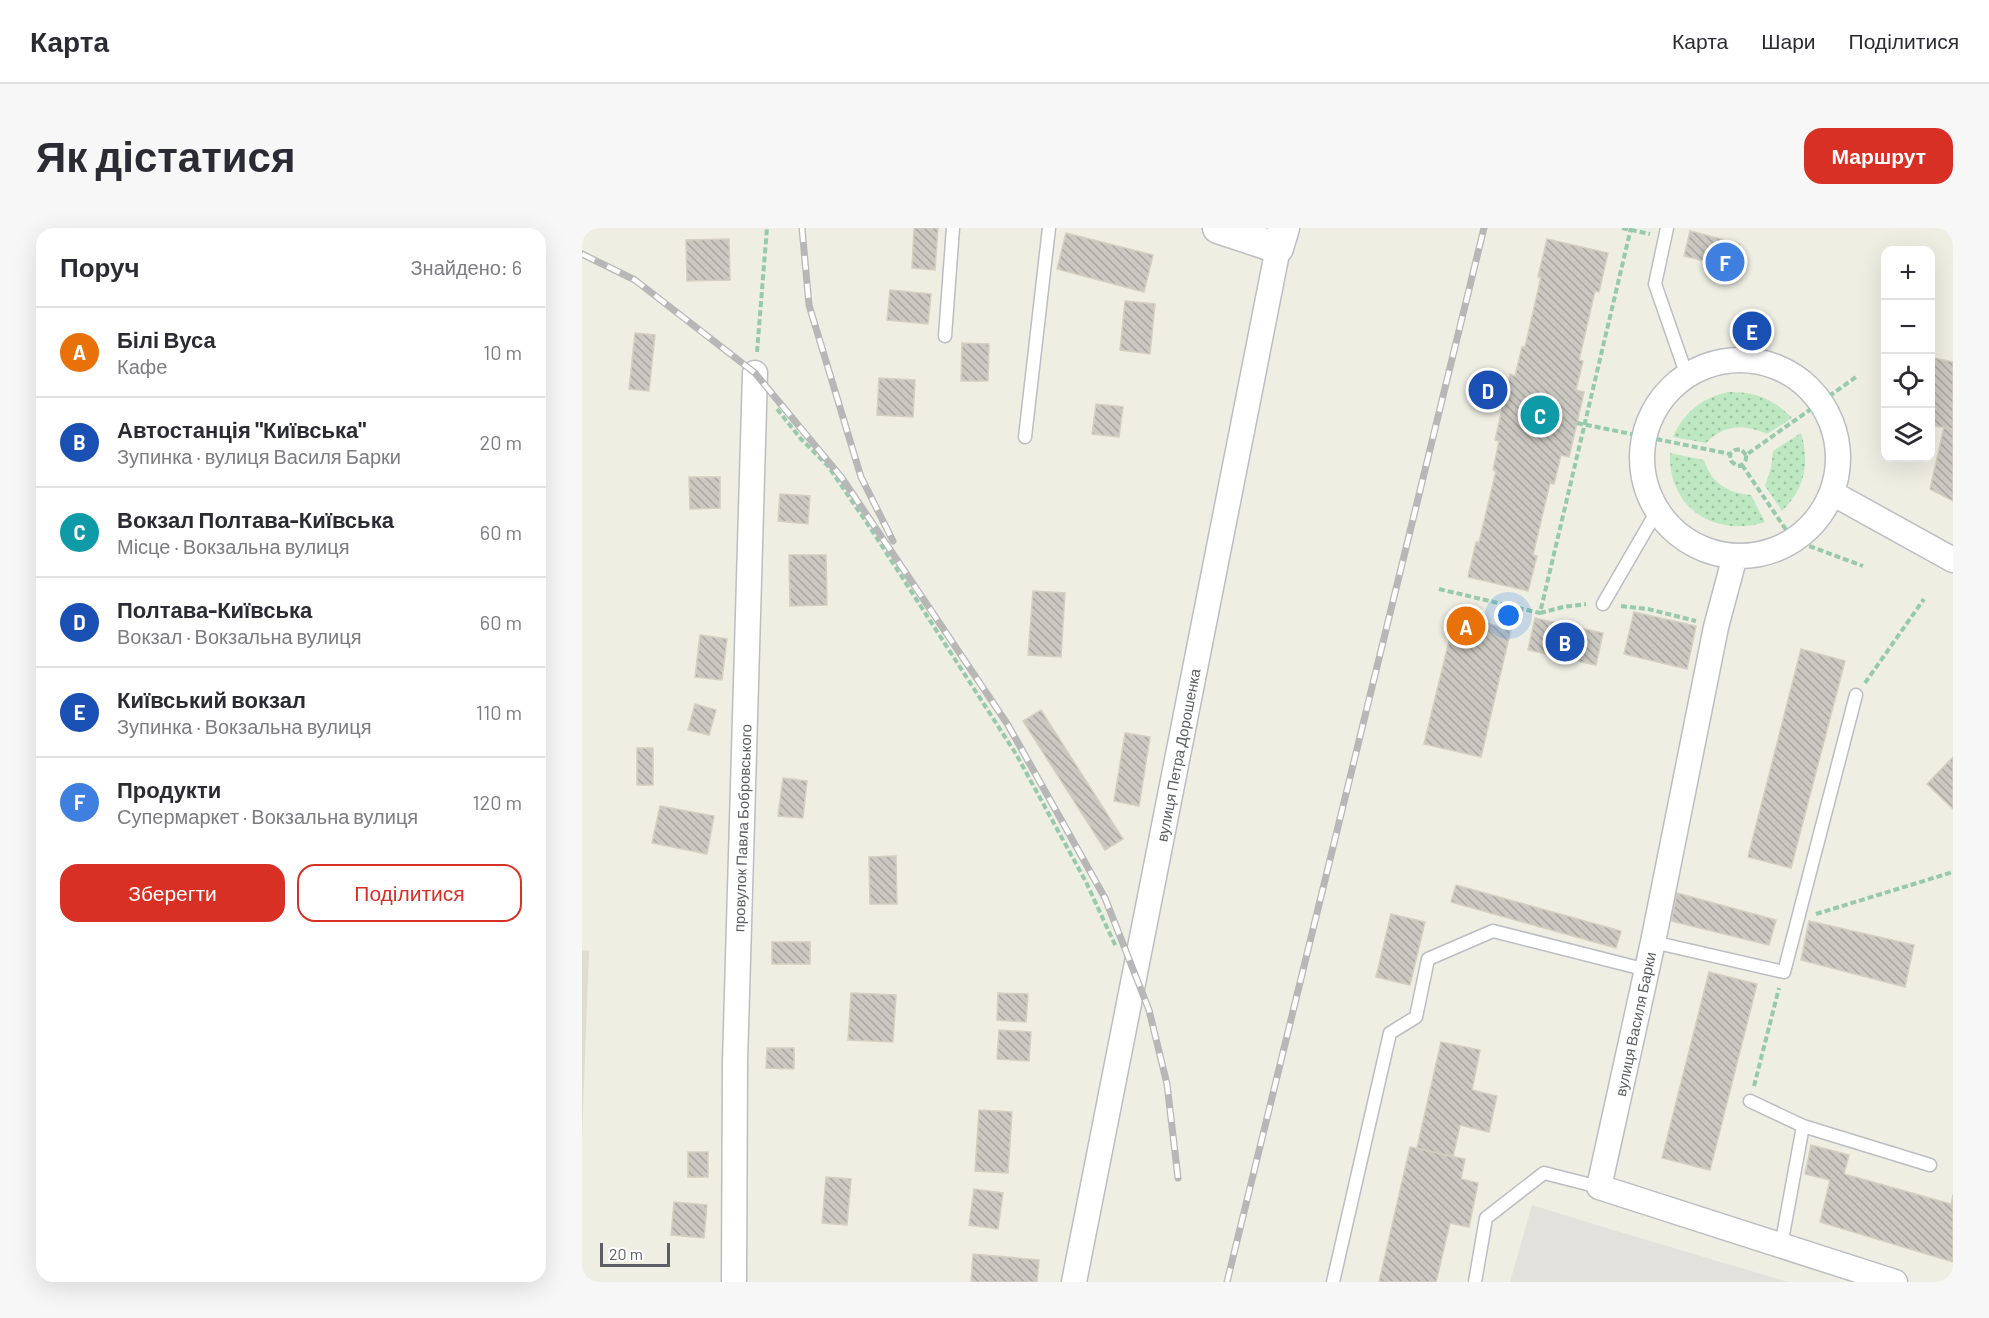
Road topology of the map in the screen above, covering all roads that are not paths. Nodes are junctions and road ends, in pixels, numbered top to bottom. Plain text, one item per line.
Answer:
1 (953, 228) edge
2 (1049, 228) edge
3 (1218, 228) edge
4 (1667, 228) edge
5 (1281, 238) edge
6 (945, 336) dead end
7 (1687, 376) junction
8 (755, 377) road end
9 (1025, 437) dead end
10 (1832, 492) junction
11 (1657, 511) junction
12 (1735, 556) junction
13 (1953, 560) edge
14 (1603, 604) road end
15 (1856, 695) road end
16 (1653, 942) junction
17 (1647, 970) junction
18 (1750, 1101) road end
19 (1803, 1126) junction
20 (1929, 1165) dead end
21 (1599, 1187) junction
22 (1781, 1246) junction
23 (734, 1282) edge
24 (1074, 1282) edge
25 (1333, 1282) edge
26 (1475, 1282) edge
27 (1895, 1282) edge

1 - 6 lane
2 - 9 lane
3 - 5 street
4 - 7 lane
5 - 24 street, вулиця Петра Дорошенка
7 - 10 street
7 - 11 street
8 - 23 street, провулок Павла Бобровського
10 - 12 street
10 - 13 street
11 - 12 street
11 - 14 lane
12 - 16 street, вулиця Василя Барки
15 - 16 lane
16 - 17 street, вулиця Василя Барки
17 - 21 street, вулиця Василя Барки
17 - 25 lane
18 - 19 lane
19 - 20 lane
19 - 22 lane
21 - 22 street
21 - 26 lane
22 - 27 street

